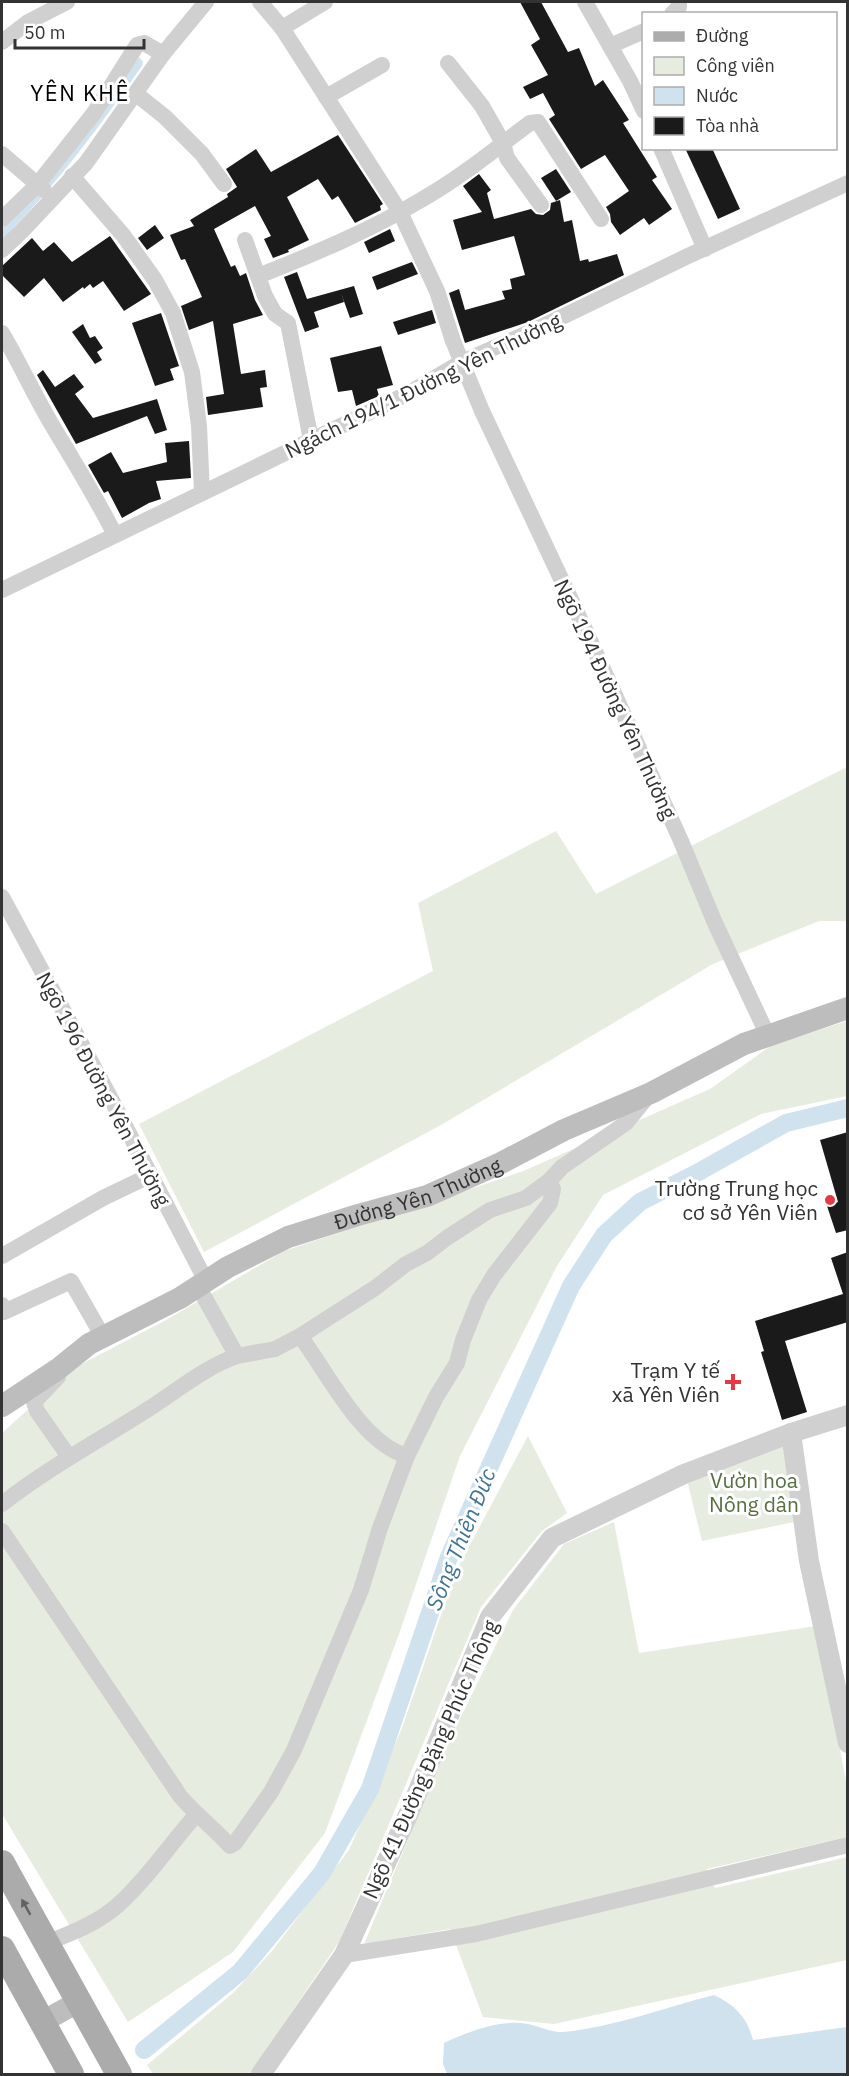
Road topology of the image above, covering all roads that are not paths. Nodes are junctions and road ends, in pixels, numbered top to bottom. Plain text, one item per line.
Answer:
1 (67, 2) edge
2 (206, 2) edge
3 (260, 2) edge
4 (325, 2) edge
5 (585, 2) edge
6 (282, 28) junction
7 (642, 32) edge
8 (2, 42) edge
9 (610, 46) junction
10 (163, 54) junction
11 (448, 63) dead end
12 (382, 65) dead end
13 (135, 93) junction
14 (326, 98) junction
15 (642, 107) edge
16 (503, 143) junction
17 (662, 150) edge
18 (2, 154) edge
19 (72, 176) junction
20 (848, 183) edge
21 (224, 184) dead end
22 (45, 191) junction
23 (541, 205) dead end
24 (400, 212) junction
25 (2, 219) edge
26 (601, 219) dead end
27 (245, 240) dead end
28 (705, 249) junction
29 (2, 250) edge
30 (258, 276) junction
31 (2, 333) edge
32 (462, 362) junction
33 (311, 440) junction
34 (202, 493) junction
35 (115, 535) junction
36 (2, 591) edge
37 (2, 897) edge
38 (848, 1008) edge
39 (768, 1036) junction
40 (651, 1093) junction
41 (151, 1175) junction
42 (549, 1181) junction
43 (2, 1256) edge
44 (202, 1284) junction
45 (2, 1305) edge
46 (300, 1336) junction
47 (103, 1337) junction
48 (237, 1356) junction
49 (70, 1359) junction
50 (2, 1406) edge
51 (848, 1415) edge
52 (791, 1433) junction
53 (407, 1456) junction
54 (69, 1457) junction
55 (2, 1504) edge
56 (2, 1531) edge
57 (848, 1743) edge
58 (196, 1815) junction
59 (848, 1845) edge
60 (2, 1863) edge
61 (45, 1944) junction
62 (2, 1949) edge
63 (344, 1955) junction
64 (78, 2002) junction
65 (42, 2022) junction
66 (71, 2074) edge
67 (119, 2074) edge
68 (261, 2074) edge

1 - 8 street
2 - 10 street
3 - 6 street, Ngõ 194 Đường Yên Thường
4 - 6 street
5 - 9 street
6 - 14 street, Ngõ 194 Đường Yên Thường
7 - 9 street
9 - 15 street
10 - 13 street
10 - 22 street
11 - 16 street
12 - 14 street
13 - 19 street
13 - 21 street
14 - 24 street, Ngõ 194 Đường Yên Thường
16 - 23 street
16 - 24 street
16 - 26 street
17 - 28 street
18 - 22 street
19 - 22 street
19 - 34 street
20 - 28 street, Ngách 194/1 Đường Yên Thường
22 - 25 street
22 - 29 street
24 - 30 street
24 - 32 street, Ngõ 194 Đường Yên Thường
27 - 30 street
28 - 32 street, Ngách 194/1 Đường Yên Thường
30 - 33 street
31 - 35 street
32 - 33 street, Ngách 194/1 Đường Yên Thường
32 - 39 street, Ngõ 194 Đường Yên Thường
33 - 34 street, Ngách 194/1 Đường Yên Thường
34 - 35 street, Ngách 194/1 Đường Yên Thường
35 - 36 street, Ngách 194/1 Đường Yên Thường
37 - 41 street, Ngõ 196 Đường Yên Thường
38 - 39 main road, Đường Yên Thường
39 - 40 main road, Đường Yên Thường
40 - 42 street
40 - 44 main road, Đường Yên Thường
41 - 43 street
41 - 44 street, Ngõ 196 Đường Yên Thường
42 - 46 street
42 - 53 street
44 - 47 main road, Đường Yên Thường
44 - 48 street, Ngõ 196 Đường Yên Thường
45 - 47 street
46 - 48 street
46 - 53 street
47 - 49 main road, Đường Yên Thường
48 - 54 street
49 - 50 main road, Đường Yên Thường
49 - 54 street
51 - 52 street, Ngõ 41 Đường Đặng Phúc Thông
52 - 57 street
52 - 63 street, Ngõ 41 Đường Đặng Phúc Thông
53 - 58 street
54 - 55 street
56 - 58 street
58 - 61 street
59 - 63 street
61 -> 60 main road
61 - 64 main road
62 - 65 main road
63 - 68 street, Ngõ 41 Đường Đặng Phúc Thông
64 - 65 main road
64 - 67 main road
65 - 66 main road

